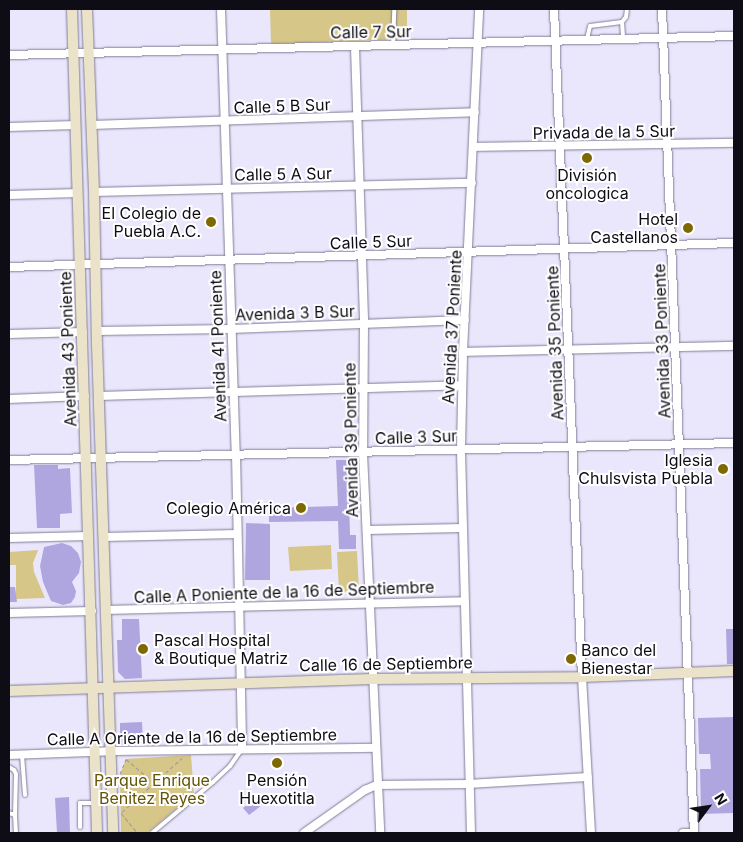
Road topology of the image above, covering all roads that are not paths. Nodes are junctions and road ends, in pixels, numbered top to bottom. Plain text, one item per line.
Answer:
1 (72, 9) edge
2 (87, 9) edge
3 (221, 9) edge
4 (394, 9) edge
5 (478, 9) edge
6 (554, 9) edge
7 (627, 9) edge
8 (662, 9) edge
9 (622, 22) junction
10 (734, 36) edge
11 (664, 39) junction
12 (623, 40) junction
13 (587, 41) junction
14 (556, 42) junction
15 (477, 44) junction
16 (355, 46) junction
17 (392, 46) junction
18 (222, 49) junction
19 (72, 54) junction
20 (88, 54) junction
21 (9, 56) edge
22 (475, 112) junction
23 (358, 117) junction
24 (224, 122) junction
25 (76, 125) junction
26 (91, 125) junction
27 (9, 127) edge
28 (734, 143) edge
29 (668, 145) junction
30 (473, 147) junction
31 (560, 147) junction
32 (472, 183) junction
33 (359, 186) junction
34 (227, 189) junction
35 (94, 192) junction
36 (78, 193) junction
37 (9, 195) edge
38 (734, 243) edge
39 (672, 245) junction
40 (565, 250) junction
41 (469, 251) junction
42 (362, 257) junction
43 (229, 260) junction
44 (95, 264) junction
45 (81, 265) junction
46 (9, 267) edge
47 (465, 320) junction
48 (364, 324) junction
49 (231, 329) junction
50 (97, 331) junction
51 (83, 332) junction
52 (9, 334) edge
53 (734, 346) edge
54 (676, 347) junction
55 (568, 350) junction
56 (463, 352) junction
57 (462, 385) junction
58 (364, 387) junction
59 (233, 392) junction
60 (85, 396) junction
61 (99, 396) junction
62 (9, 399) edge
63 (734, 443) edge
64 (680, 445) junction
65 (573, 447) junction
66 (461, 449) junction
67 (363, 453) junction
68 (236, 454) junction
69 (102, 457) junction
70 (86, 458) junction
71 (9, 460) edge
72 (462, 528) junction
73 (367, 530) junction
74 (237, 534) junction
75 (89, 536) junction
76 (104, 537) junction
77 (9, 538) edge
78 (464, 601) junction
79 (369, 603) junction
80 (239, 607) junction
81 (105, 610) junction
82 (92, 611) junction
83 (9, 613) edge
84 (734, 671) edge
85 (688, 673) junction
86 (466, 677) junction
87 (582, 677) junction
88 (372, 679) junction
89 (242, 683) junction
90 (94, 689) junction
91 (108, 689) junction
92 (9, 692) edge
93 (376, 748) junction
94 (242, 749) junction
95 (110, 751) junction
96 (94, 752) junction
97 (22, 754) junction
98 (9, 755) edge
99 (9, 767) edge
100 (588, 777) junction
101 (9, 783) edge
102 (468, 784) junction
103 (377, 785) junction
104 (15, 786) junction
105 (25, 794) dead end
106 (96, 803) junction
107 (9, 813) edge
108 (15, 815) junction
109 (80, 827) dead end
110 (16, 833) edge
111 (97, 833) edge
112 (113, 833) edge
113 (152, 833) edge
114 (304, 833) edge
115 (380, 833) edge
116 (471, 833) edge
117 (591, 833) edge
118 (683, 833) edge
119 (694, 833) edge

1 - 19 main road, Avenida 43 Poniente
2 - 20 main road, Avenida 43 Poniente
3 - 18 street, Avenida 41 Poniente
4 - 17 lane
5 - 15 street, Avenida 37 Poniente
6 - 14 street, Avenida 35 Poniente
7 - 9 lane
8 - 11 street, Avenida 33 Poniente
9 - 12 lane
9 - 13 lane
10 - 11 street, Calle 7 Sur
11 - 12 street, Calle 7 Sur
11 - 29 street, Avenida 33 Poniente
12 - 13 street, Calle 7 Sur
13 - 14 street, Calle 7 Sur
14 - 15 street, Calle 7 Sur
14 - 31 street, Avenida 35 Poniente
15 - 17 street, Calle 7 Sur
15 - 22 street, Avenida 37 Poniente
16 - 17 street, Calle 7 Sur
16 - 18 street, Calle 7 Sur
16 - 23 street, Avenida 39 Poniente
18 - 20 street, Calle 7 Sur
18 - 24 street, Avenida 41 Poniente
19 - 20 street, Calle 7 Sur
19 - 21 street, Calle 7 Sur
19 - 25 main road, Avenida 43 Poniente
20 - 26 main road, Avenida 43 Poniente
22 - 23 street, Calle 5 B Sur
22 - 30 street, Avenida 37 Poniente
23 - 24 street, Calle 5 B Sur
23 - 33 street, Avenida 39 Poniente
24 - 26 street, Calle 5 B Sur
24 - 34 street, Avenida 41 Poniente
25 - 27 street
25 - 36 main road, Avenida 43 Poniente
26 - 35 main road, Avenida 43 Poniente
28 - 29 street, Privada de la 5 Sur
29 - 31 street, Privada de la 5 Sur
29 - 39 street, Avenida 33 Poniente
30 - 31 street, Privada de la 5 Sur
30 - 32 street, Avenida 37 Poniente
31 - 40 street, Avenida 35 Poniente
32 - 33 street, Calle 5 A Sur
32 - 41 street, Avenida 37 Poniente
33 - 34 street, Calle 5 A Sur
33 - 42 street, Avenida 39 Poniente
34 - 35 street, Calle 5 A Sur
34 - 43 street, Avenida 41 Poniente
35 - 44 main road, Avenida 43 Poniente
36 - 37 street
36 - 45 main road, Avenida 43 Poniente
38 - 39 street, Calle 5 Sur
39 - 40 street, Calle 5 Sur
39 - 54 street, Avenida 33 Poniente
40 - 41 street, Calle 5 Sur
40 - 55 street, Avenida 35 Poniente
41 - 42 street, Calle 5 Sur
41 - 47 street, Avenida 37 Poniente
42 - 43 street, Calle 5 Sur
42 - 48 street, Avenida 39 Poniente
43 - 44 street, Calle 5 Sur
43 - 49 street, Avenida 41 Poniente
44 - 45 street, Calle 5 Sur
44 - 50 main road, Avenida 43 Poniente
45 - 46 street, Calle 5 Sur
45 - 51 main road, Avenida 43 Poniente
47 - 48 street, Avenida 3 B Sur
47 - 56 street, Avenida 37 Poniente
48 - 49 street, Avenida 3 B Sur
48 - 58 street, Avenida 39 Poniente
49 - 50 street, Avenida 3 B Sur
49 - 59 street, Avenida 41 Poniente
50 - 61 main road, Avenida 43 Poniente
51 - 52 street
51 - 60 main road, Avenida 43 Poniente
53 - 54 street
54 - 55 street
54 - 64 street, Avenida 33 Poniente
55 - 56 street
55 - 65 street, Avenida 35 Poniente
56 - 57 street, Avenida 37 Poniente
57 - 58 street
57 - 66 street, Avenida 37 Poniente
58 - 59 street
58 - 67 street, Avenida 39 Poniente
59 - 61 street
59 - 68 street, Avenida 41 Poniente
60 - 62 street
60 - 70 main road, Avenida 43 Poniente
61 - 69 main road, Avenida 43 Poniente
63 - 64 street, Calle 3 Sur
64 - 65 street, Calle 3 Sur
64 - 85 street, Avenida 33 Poniente
65 - 66 street, Calle 3 Sur
65 - 87 street, Avenida 35 Poniente
66 - 67 street, Calle 3 Sur
66 - 72 street, Avenida 37 Poniente
67 - 68 street, Calle 3 Sur
67 - 73 street, Avenida 39 Poniente
68 - 69 street, Calle 3 Sur
68 - 74 street, Avenida 41 Poniente
69 - 70 street, Calle 3 Sur
69 - 76 main road, Avenida 43 Poniente
70 - 71 street, Calle 3 Sur
70 - 75 main road, Avenida 43 Poniente
72 - 73 street
72 - 78 street, Avenida 37 Poniente
73 - 79 street, Avenida 39 Poniente
74 - 76 street
74 - 80 street, Avenida 41 Poniente
75 - 77 street
75 - 82 main road, Avenida 43 Poniente
76 - 81 main road, Avenida 43 Poniente
78 - 79 street, Calle A Poniente de la 16 de Septiembre
78 - 86 street, Avenida 37 Poniente
79 - 80 street, Calle A Poniente de la 16 de Septiembre
79 - 88 street, Avenida 39 Poniente
80 - 81 street, Calle A Poniente de la 16 de Septiembre
80 - 89 street, Avenida 41 Poniente
81 - 91 main road, Avenida 43 Poniente
82 - 83 street
82 - 90 main road, Avenida 43 Poniente
84 - 85 main road, Calle 16 de Septiembre
85 - 87 main road, Calle 16 de Septiembre
85 - 119 street, Avenida 33 Poniente
86 - 87 main road, Calle 16 de Septiembre
86 - 88 main road, Calle 16 de Septiembre
86 - 102 street, Avenida 37 Poniente
87 - 100 street, Avenida 35 Poniente
88 - 89 main road, Calle 16 de Septiembre
88 - 93 street, Avenida 39 Poniente
89 - 91 main road, Calle 16 de Septiembre
89 - 94 street, Avenida 41 Poniente
90 - 91 main road, Calle 16 de Septiembre
90 - 92 main road, Calle 16 de Septiembre
90 - 96 main road, Avenida 43 Poniente
91 - 95 main road, Avenida 43 Poniente
93 - 94 street, Calle A Oriente de la 16 de Septiembre
93 - 103 street, Avenida 39 Poniente
94 - 95 street, Calle A Oriente de la 16 de Septiembre
94 - 113 lane
95 - 96 street, Calle A Oriente de la 16 de Septiembre
95 - 112 main road, Avenida 43 Poniente
96 - 97 street, Calle A Oriente de la 16 de Septiembre
96 - 106 main road, Avenida 43 Poniente
97 - 98 street, Calle A Oriente de la 16 de Septiembre
97 - 105 lane
99 - 104 lane
100 - 102 street
100 - 117 street, Avenida 35 Poniente
101 - 104 lane
102 - 103 street
102 - 116 street, Avenida 37 Poniente
103 - 114 street
103 - 115 street, Avenida 39 Poniente
104 - 108 lane
106 - 109 lane
106 - 111 main road, Avenida 43 Poniente
107 - 108 lane
108 - 110 lane
118 - 119 street

